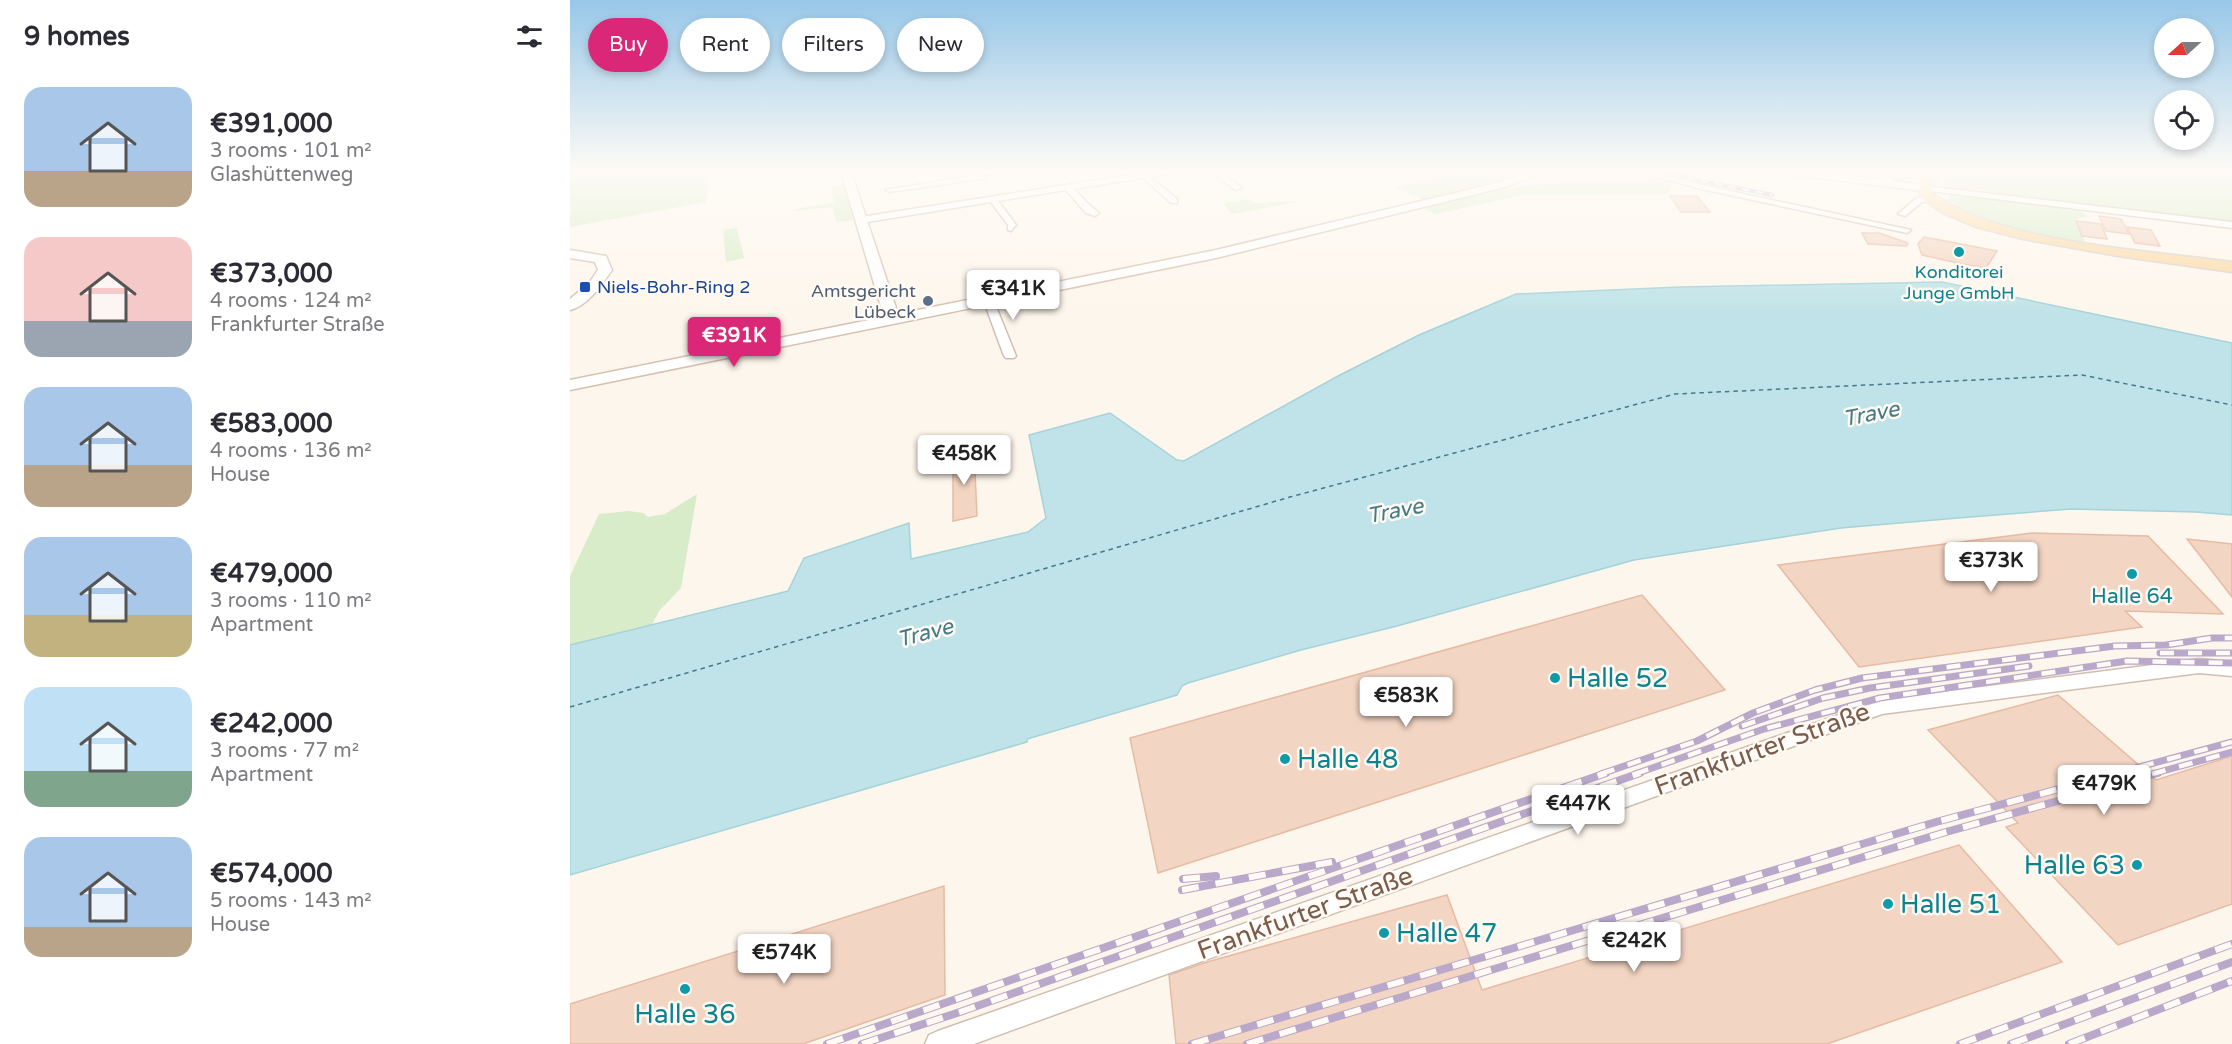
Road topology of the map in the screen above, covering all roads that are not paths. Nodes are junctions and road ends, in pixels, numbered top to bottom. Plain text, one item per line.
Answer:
1 (872, 218) edge
2 (1008, 218) edge
3 (1369, 218) edge
4 (1848, 218) edge
5 (1969, 218) edge
6 (2160, 218) edge
7 (861, 220) joint
8 (2232, 225) edge
9 (1011, 228) dead end
10 (1907, 230) dead end
11 (570, 254) edge
12 (2232, 267) edge
13 (988, 299) junction
14 (570, 306) edge
15 (892, 318) junction
16 (1010, 356) dead end
17 (570, 385) edge
18 (2232, 669) edge
19 (938, 1044) edge

1 - 7 street
2 - 9 street
3 - 13 street
4 - 10 street
5 - 12 main road
6 - 8 street
7 - 15 street
11 - 14 street
13 - 15 street
13 - 16 street
15 - 17 street
18 - 19 street, Frankfurter Straße

